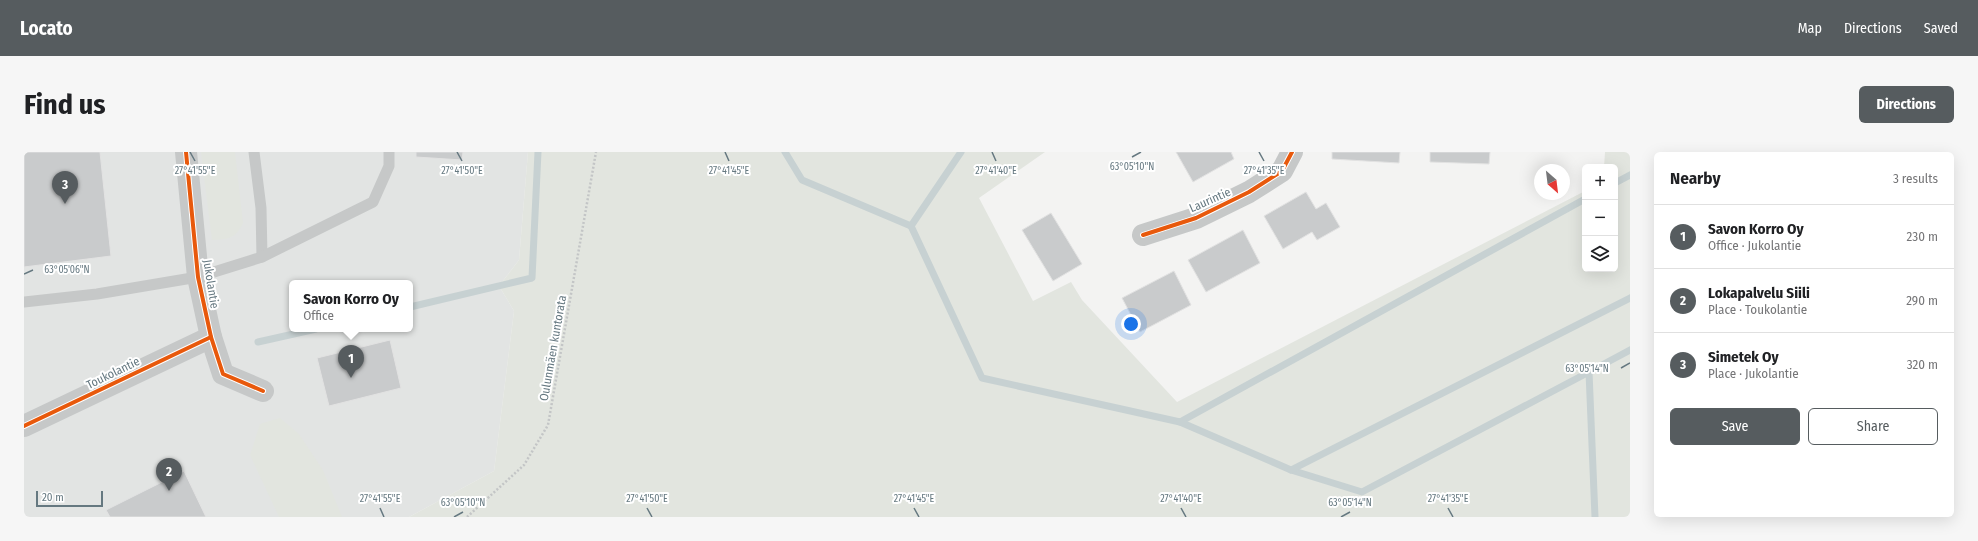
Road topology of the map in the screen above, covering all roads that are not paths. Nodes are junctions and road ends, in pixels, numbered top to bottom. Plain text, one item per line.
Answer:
1 (186, 152) edge
2 (254, 152) edge
3 (389, 152) edge
4 (1292, 152) edge
5 (1143, 235) dead end
6 (262, 257) junction
7 (198, 277) junction
8 (24, 302) edge
9 (211, 337) junction
10 (263, 391) dead end
11 (24, 426) edge

1 - 7 street, Jukolantie
2 - 6 lane
3 - 6 lane
4 - 5 street, Laurintie
6 - 7 lane
7 - 8 lane
7 - 9 street, Jukolantie
9 - 10 street, Jukolantie
9 - 11 street, Toukolantie

